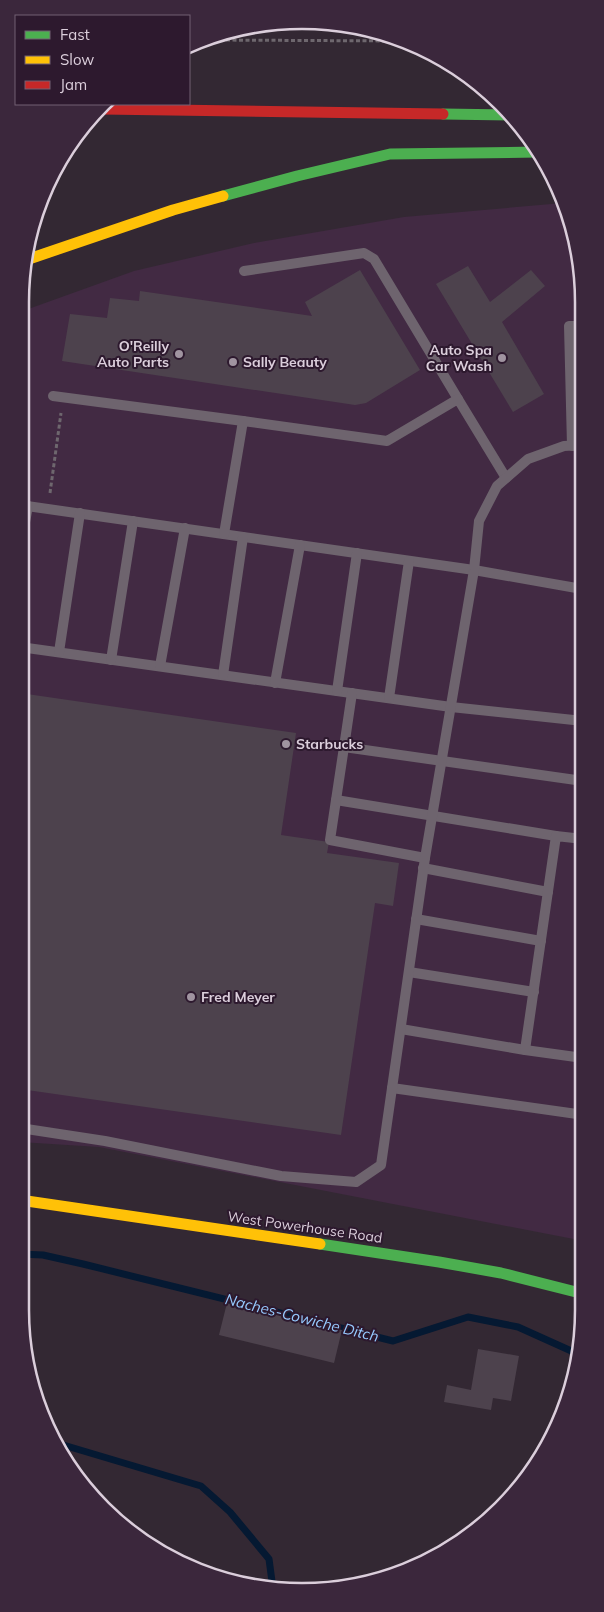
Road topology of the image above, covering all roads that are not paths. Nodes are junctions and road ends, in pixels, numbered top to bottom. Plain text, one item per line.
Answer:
1 (109, 109) edge
2 (500, 115) edge
3 (530, 152) edge
4 (32, 258) edge
5 (244, 271) dead end
6 (575, 326) edge
7 (575, 379) edge
8 (58, 397) road end
9 (458, 399) junction
10 (242, 422) junction
11 (575, 446) edge
12 (506, 478) junction
13 (29, 506) edge
14 (80, 513) junction
15 (134, 521) junction
16 (185, 528) junction
17 (224, 534) junction
18 (243, 537) junction
19 (300, 545) junction
20 (357, 553) junction
21 (409, 561) junction
22 (474, 570) junction
23 (575, 588) edge
24 (29, 648) edge
25 (58, 652) junction
26 (111, 660) junction
27 (160, 666) junction
28 (223, 675) junction
29 (276, 682) junction
30 (337, 691) junction
31 (352, 693) junction
32 (389, 698) junction
33 (451, 707) junction
34 (575, 720) edge
35 (344, 747) junction
36 (441, 762) junction
37 (575, 780) edge
38 (336, 800) junction
39 (432, 816) junction
40 (556, 836) junction
41 (575, 838) edge
42 (424, 863) junction
43 (548, 892) junction
44 (416, 919) junction
45 (541, 941) junction
46 (409, 972) junction
47 (534, 992) junction
48 (400, 1029) junction
49 (525, 1050) junction
50 (575, 1057) edge
51 (392, 1088) junction
52 (575, 1114) edge
53 (29, 1129) edge
54 (29, 1201) edge
55 (575, 1292) edge

1 - 2 main road
3 - 4 main road
5 - 9 lane
6 - 7 lane
8 - 10 lane
9 - 10 lane
9 - 12 lane
10 - 17 lane
11 - 12 lane
12 - 22 lane
13 - 14 lane
14 - 15 lane
14 - 25 lane
15 - 16 lane
15 - 26 lane
16 - 17 lane
16 - 27 lane
17 - 18 lane
18 - 19 lane
18 - 28 lane
19 - 20 lane
19 - 29 lane
20 - 21 lane
20 - 30 lane
21 - 22 lane
21 - 32 lane
22 - 23 lane
22 - 33 lane
24 - 25 lane
25 - 26 lane
26 - 27 lane
27 - 28 lane
28 - 29 lane
29 - 30 lane
30 - 31 lane
31 - 32 lane
31 - 35 lane
32 - 33 lane
33 - 34 lane
33 - 36 lane
35 - 36 lane
35 - 38 lane
36 - 37 lane
36 - 39 lane
38 - 39 lane
38 - 42 lane
39 - 40 lane
39 - 42 lane
40 - 41 lane
40 - 43 lane
42 - 43 lane
42 - 44 lane
43 - 45 lane
44 - 45 lane
44 - 46 lane
45 - 47 lane
46 - 47 lane
46 - 48 lane
47 - 49 lane
48 - 49 lane
48 - 51 lane
49 - 50 lane
51 - 52 lane
51 - 53 lane
54 - 55 main road, West Powerhouse Road

